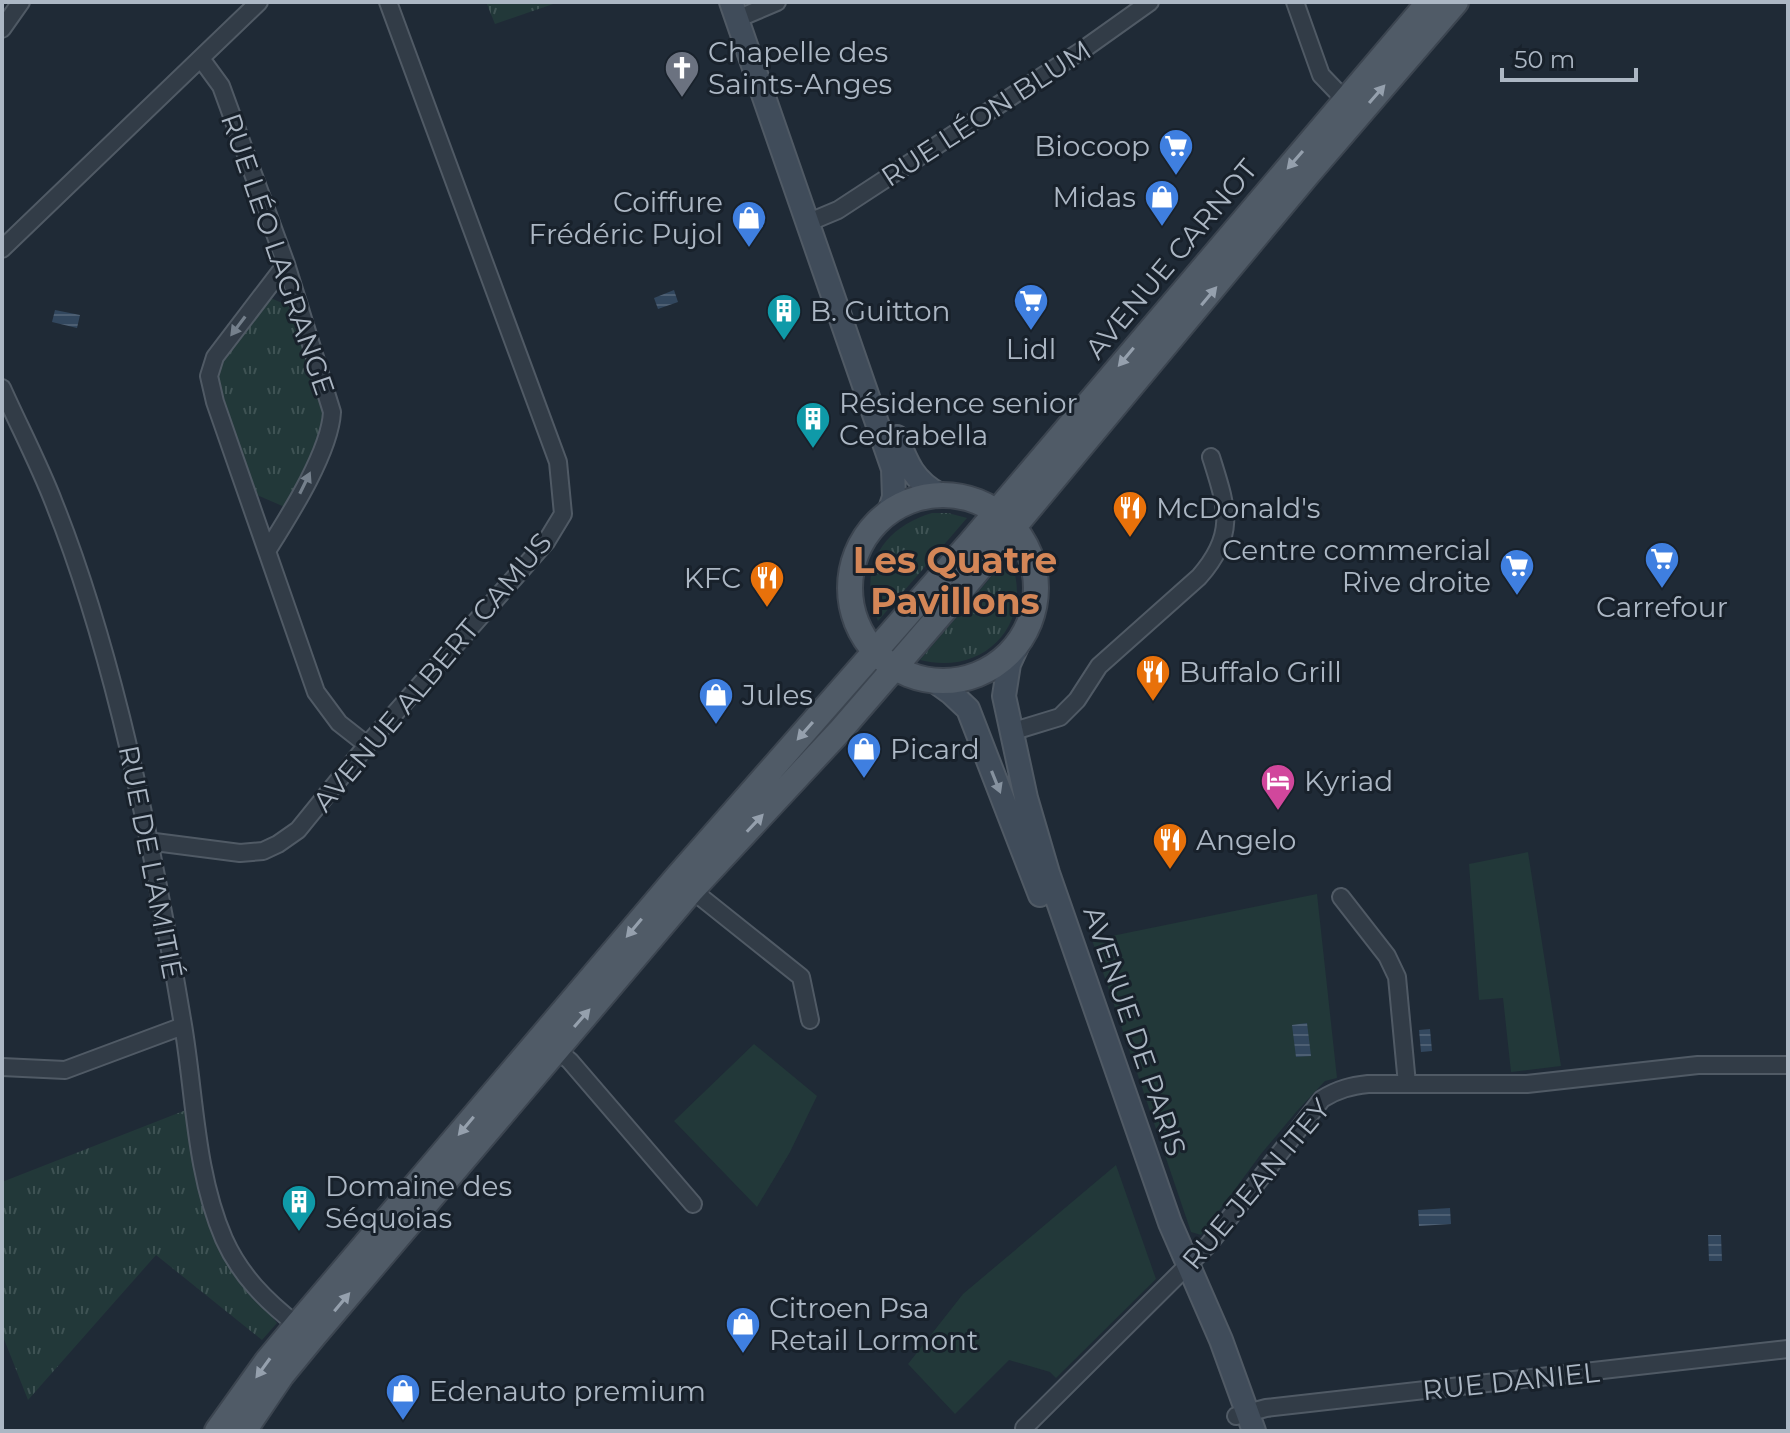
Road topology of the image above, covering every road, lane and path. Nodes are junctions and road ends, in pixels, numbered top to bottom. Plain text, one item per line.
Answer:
1 (21, 2) edge
2 (259, 2) edge
3 (388, 2) edge
4 (777, 2) edge
5 (1150, 2) edge
6 (1295, 2) edge
7 (1429, 2) edge
8 (1456, 2) edge
9 (740, 10) edge
10 (2, 29) edge
11 (202, 60) junction
12 (1345, 100) junction
13 (813, 221) junction
14 (2, 249) edge
15 (286, 264) junction
16 (2, 388) edge
17 (1211, 457) dead end
18 (940, 495) junction
19 (996, 511) junction
20 (889, 512) junction
21 (1014, 527) junction
22 (267, 551) junction
23 (1019, 642) junction
24 (875, 652) junction
25 (894, 667) junction
26 (933, 680) junction
27 (1011, 732) junction
28 (367, 745) junction
29 (147, 841) junction
30 (692, 890) junction
31 (1341, 897) dead end
32 (810, 1020) dead end
33 (183, 1026) junction
34 (556, 1049) junction
35 (1788, 1065) edge
36 (2, 1067) edge
37 (1407, 1084) junction
38 (693, 1204) dead end
39 (1182, 1272) junction
40 (297, 1325) junction
41 (1788, 1349) edge
42 (1244, 1423) edge
43 (1024, 1428) dead end
44 (217, 1431) edge
45 (244, 1431) edge

1 - 10 street
2 - 11 street
3 - 28 street, AVENUE ALBERT CAMUS
4 - 9 street
5 - 13 street, RUE LÉON BLUM
6 - 12 street
7 - 12 main road, AVENUE CARNOT
21 -> 8 main road, AVENUE CARNOT
9 - 13 main road
11 - 14 street
11 - 15 street, RUE LÉO LAGRANGE
12 -> 19 main road, AVENUE CARNOT
13 - 18 main road
13 - 20 main road
22 -> 15 street, RUE LÉO LAGRANGE
15 -> 22 street
16 - 29 street, RUE DE L'AMITIÉ
17 - 27 street
18 - 19 main road
18 - 20 main road
19 - 21 main road
19 - 24 main road, AVENUE CARNOT
20 - 24 main road
21 - 23 main road
21 - 25 main road, AVENUE CARNOT
22 - 28 street
23 - 26 main road
23 - 27 main road, AVENUE DE PARIS
24 - 25 main road
24 -> 40 main road, AVENUE CARNOT
25 - 26 main road
30 -> 25 main road, AVENUE CARNOT
26 -> 39 main road, AVENUE DE PARIS
27 - 39 main road, AVENUE DE PARIS
28 - 29 street, AVENUE ALBERT CAMUS
29 - 33 street, RUE DE L'AMITIÉ
30 - 32 street
34 -> 30 main road, AVENUE CARNOT
31 - 37 street
33 - 36 street
33 - 40 street, RUE DE L'AMITIÉ
34 - 38 street
45 -> 34 main road, AVENUE CARNOT
35 - 37 street, RUE JEAN ITEY
37 - 39 street, RUE JEAN ITEY
39 - 42 main road, AVENUE DE PARIS
39 - 43 street, RUE JEAN ITEY
40 -> 44 main road, AVENUE CARNOT
41 - 42 street, RUE DANIEL

